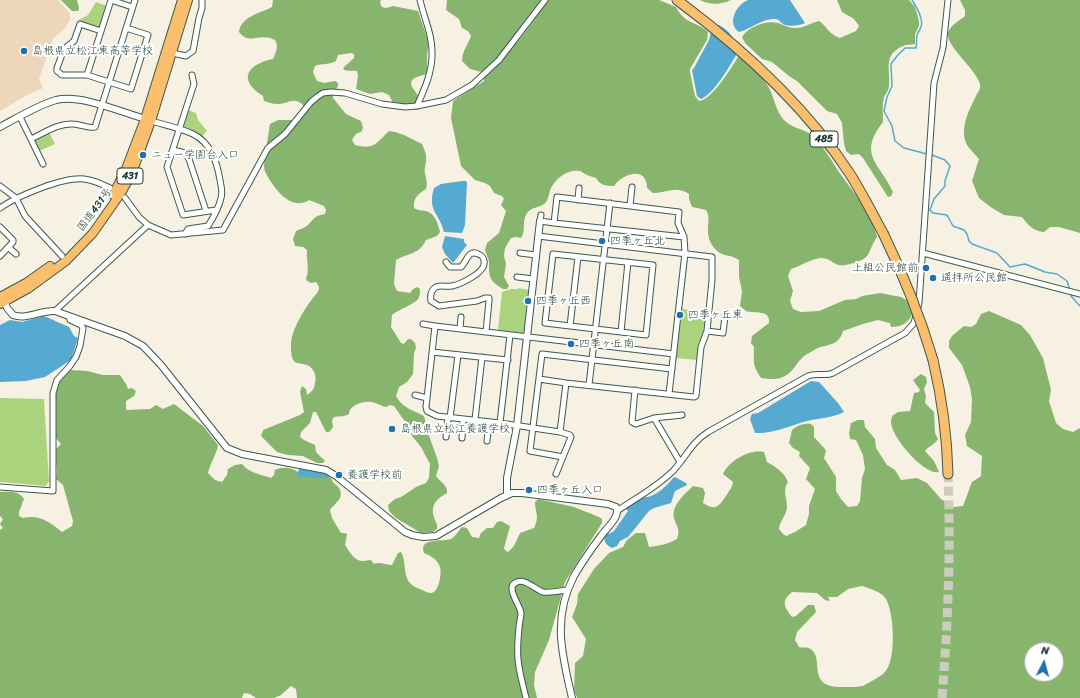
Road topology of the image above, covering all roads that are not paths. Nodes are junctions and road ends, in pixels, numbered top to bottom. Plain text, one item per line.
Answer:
1 (135, 0) edge
2 (182, 0) edge
3 (188, 0) edge
4 (202, 0) edge
5 (420, 0) edge
6 (545, 0) edge
7 (677, 0) edge
8 (948, 0) edge
9 (132, 7) junction
10 (126, 28) junction
11 (101, 31) junction
12 (172, 53) junction
13 (192, 75) dead end
14 (87, 76) junction
15 (109, 83) junction
16 (101, 106) junction
17 (417, 106) junction
18 (20, 117) junction
19 (148, 120) junction
20 (0, 127) edge
21 (179, 130) junction
22 (31, 139) junction
23 (173, 150) junction
24 (43, 164) dead end
25 (0, 186) edge
26 (632, 187) dead end
27 (110, 188) dead end
28 (579, 188) dead end
29 (16, 198) junction
30 (125, 198) dead end
31 (578, 200) junction
32 (610, 203) junction
33 (630, 206) junction
34 (0, 208) edge
35 (216, 210) junction
36 (206, 211) junction
37 (541, 218) joint
38 (554, 223) junction
39 (148, 225) junction
40 (0, 227) edge
41 (607, 229) junction
42 (185, 234) junction
43 (538, 236) junction
44 (684, 237) junction
45 (605, 244) junction
46 (8, 247) junction
47 (923, 252) junction
48 (520, 253) dead end
49 (16, 254) dead end
50 (685, 254) junction
51 (536, 255) junction
52 (0, 256) edge
53 (62, 256) junction
54 (578, 257) junction
55 (603, 260) junction
56 (446, 262) dead end
57 (628, 262) junction
58 (517, 277) dead end
59 (534, 279) junction
60 (1080, 294) edge
61 (1, 298) edge
62 (55, 311) junction
63 (69, 316) junction
64 (461, 316) dead end
65 (726, 316) dead end
66 (423, 324) dead end
67 (435, 326) junction
68 (570, 326) junction
69 (460, 329) junction
70 (595, 329) junction
71 (707, 331) junction
72 (486, 332) junction
73 (621, 332) junction
74 (510, 335) junction
75 (527, 337) junction
76 (594, 344) junction
77 (432, 352) junction
78 (458, 354) junction
79 (674, 354) junction
80 (482, 357) junction
81 (508, 360) junction
82 (592, 360) junction
83 (672, 369) junction
84 (539, 379) junction
85 (566, 383) junction
86 (589, 385) junction
87 (635, 390) junction
88 (669, 394) junction
89 (415, 395) dead end
90 (427, 398) junction
91 (682, 415) dead end
92 (449, 418) junction
93 (654, 418) junction
94 (463, 419) junction
95 (475, 420) junction
96 (489, 422) junction
97 (500, 423) junction
98 (517, 426) junction
99 (533, 428) junction
100 (560, 432) junction
101 (446, 437) dead end
102 (462, 438) dead end
103 (487, 441) dead end
104 (563, 457) junction
105 (680, 462) junction
106 (556, 474) dead end
107 (948, 474) tunnel mouth
108 (0, 487) edge
109 (507, 495) junction
110 (617, 510) junction
111 (568, 590) junction
112 (526, 698) edge
113 (572, 698) edge

1 - 9 street
2 - 19 highway, 国道431号 / 431
3 - 12 highway, 国道431号 / 431
4 - 12 street
5 - 17 street
6 - 17 street
7 - 107 highway, 485, bridge
8 - 47 street
9 - 10 street
9 - 11 street
10 - 15 street
10 - 15 street
11 - 14 street
11 - 14 street
12 - 19 highway, 国道431号 / 431
13 - 21 street
14 - 15 street
15 - 16 street
16 - 18 street
16 - 19 street
16 - 22 street
17 - 42 street
18 - 20 street
18 - 22 street
19 - 21 street
19 - 53 highway, 国道431号 / 431
19 - 61 highway, 国道431号 / 431
21 - 23 street
21 - 35 street
22 - 24 street
23 - 36 street
23 - 36 street
25 - 29 street
26 - 33 street
27 - 29 street
28 - 31 street
29 - 34 street
29 - 53 street
30 - 39 street
31 - 32 street
31 - 38 street
32 - 33 street
32 - 41 street
33 - 44 street
35 - 36 street
35 - 42 street
37 - 38 street
37 - 43 street
38 - 41 street
39 - 42 street
39 - 62 street
40 - 46 street
41 - 44 street
41 - 45 street
43 - 45 street
43 - 51 street
44 - 50 street
45 - 50 street
45 - 55 street
46 - 49 street
46 - 52 street
47 - 60 street
47 - 105 street
48 - 51 street
50 - 71 street
50 - 79 street
51 - 59 street
53 - 61 highway, 国道431号 / 431
54 - 55 street
54 - 68 street
54 - 68 street
55 - 57 street
55 - 70 street
56 - 72 street
57 - 73 street
57 - 73 street
58 - 59 street
59 - 75 street
61 - 62 street
62 - 63 street
63 - 108 street
63 - 109 street
64 - 69 street
65 - 71 street
66 - 67 street
67 - 69 street
67 - 77 street
68 - 70 street
69 - 72 street
70 - 73 street
70 - 76 street
71 - 88 street
72 - 74 street
74 - 75 street
74 - 81 street
75 - 76 street
75 - 98 street
76 - 79 street
76 - 82 street
77 - 78 street
77 - 90 street
78 - 80 street
78 - 92 street
79 - 83 street
80 - 81 street
80 - 95 street
81 - 97 street
82 - 83 street
82 - 84 street
82 - 86 street
83 - 88 street
84 - 85 street
84 - 99 street
85 - 86 street
85 - 100 street
86 - 87 street
87 - 88 street
87 - 93 street
89 - 90 street
90 - 92 street
91 - 93 street
92 - 94 street
92 - 101 street
93 - 105 street
94 - 95 street
94 - 102 street
95 - 96 street
96 - 97 street
96 - 103 street
97 - 98 street
98 - 99 street
98 - 109 street
99 - 100 street
99 - 104 street
100 - 104 street
104 - 106 street
105 - 110 street
109 - 110 street
110 - 111 street
111 - 112 street
111 - 113 street

